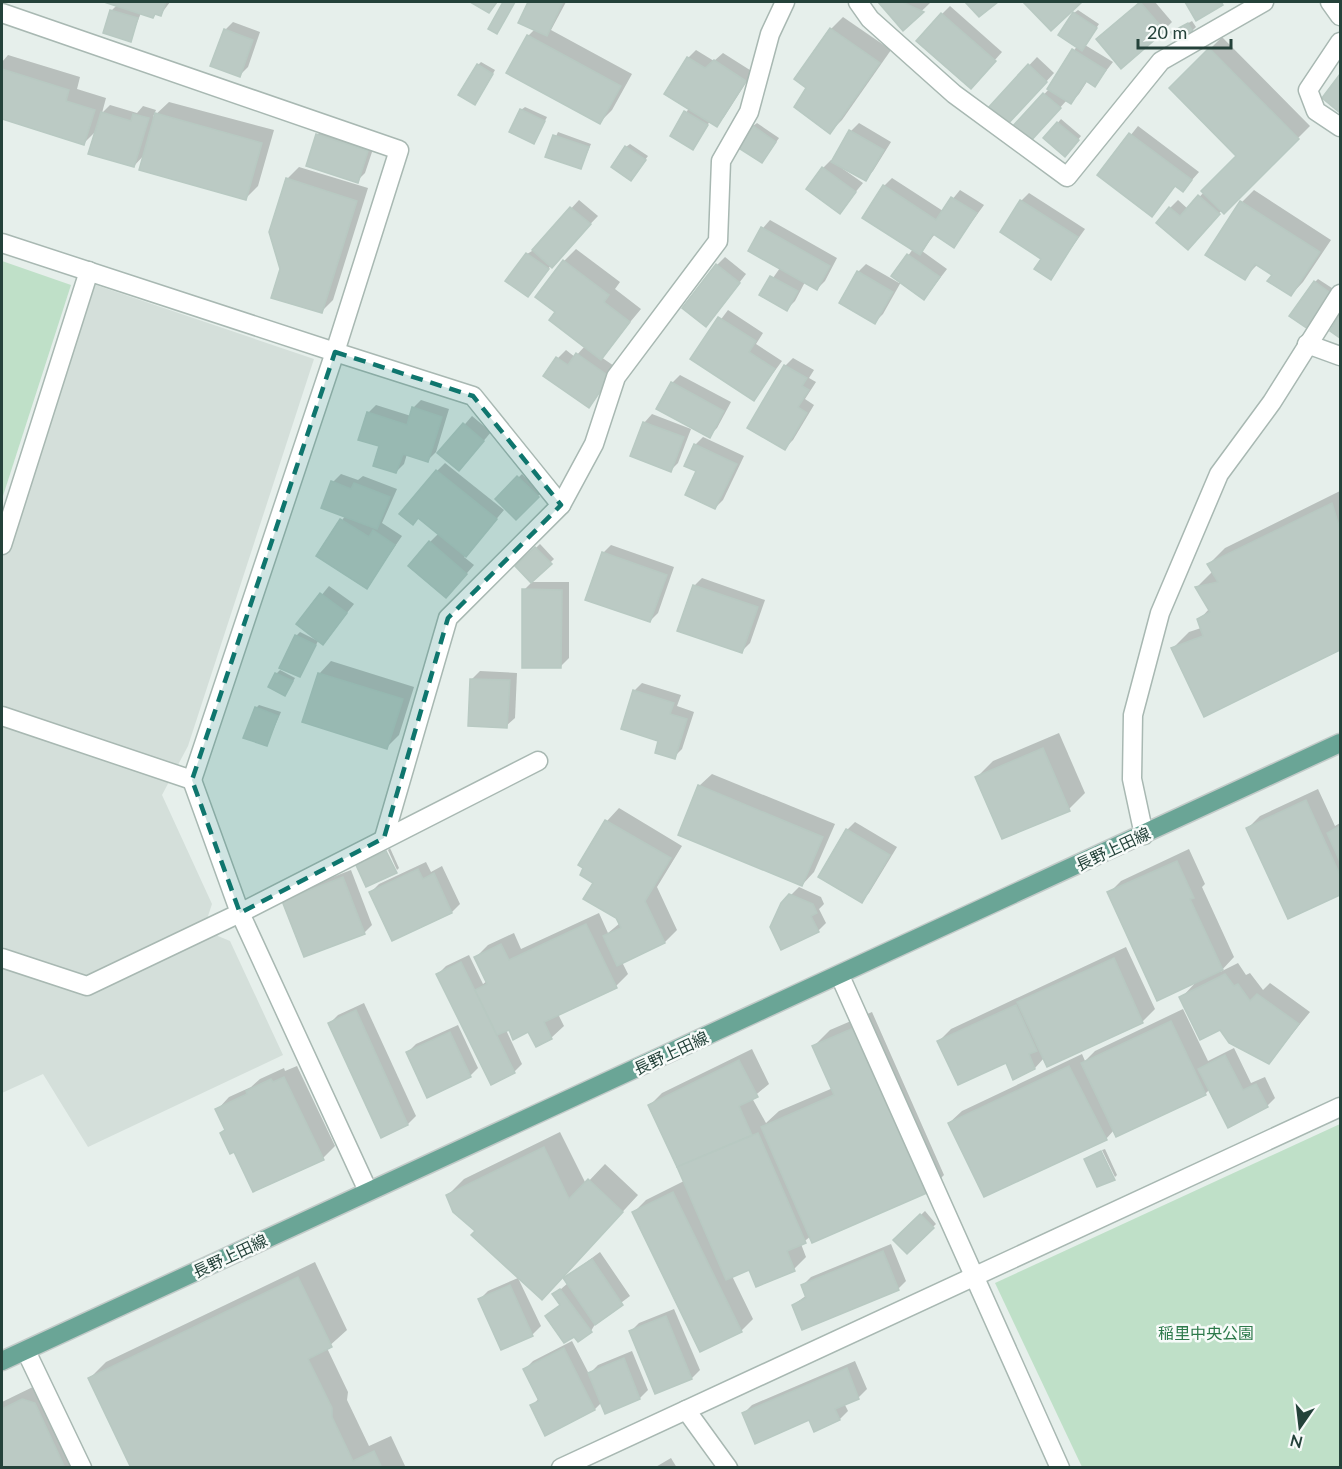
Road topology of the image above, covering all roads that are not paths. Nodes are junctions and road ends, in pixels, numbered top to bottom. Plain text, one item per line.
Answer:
1 (785, 2) edge
2 (858, 2) edge
3 (1264, 2) edge
4 (1330, 2) edge
5 (2, 13) edge
6 (1341, 16) edge
7 (1341, 42) edge
8 (1341, 127) edge
9 (2, 243) edge
10 (89, 271) junction
11 (1341, 294) edge
12 (1307, 344) junction
13 (336, 352) junction
14 (1341, 356) edge
15 (561, 505) junction
16 (2, 545) edge
17 (2, 716) edge
18 (1341, 743) edge
19 (538, 761) dead end
20 (192, 780) junction
21 (1144, 835) junction
22 (384, 838) junction
23 (240, 913) junction
24 (2, 958) edge
25 (840, 976) junction
26 (1341, 1107) edge
27 (369, 1191) junction
28 (976, 1274) junction
29 (26, 1351) junction
30 (2, 1361) edge
31 (686, 1410) junction
32 (82, 1467) edge
33 (561, 1467) edge
34 (728, 1467) edge
35 (1060, 1467) edge

1 - 15 street
2 - 3 street
4 - 6 street
5 - 13 street
7 - 8 street
9 - 10 street
10 - 13 street
10 - 16 street
11 - 12 street
12 - 14 street
12 - 21 street
13 - 15 street
13 - 20 street
15 - 22 street
17 - 20 street
18 - 21 main road, 長野上田線
19 - 22 street
20 - 23 street
21 - 25 main road, 長野上田線
22 - 23 street
23 - 24 street
23 - 27 street
25 - 27 main road, 長野上田線
25 - 28 street
26 - 28 street
27 - 29 main road, 長野上田線
28 - 31 street
28 - 35 street
29 - 30 main road, 長野上田線
29 - 32 street
31 - 33 street
31 - 34 street

